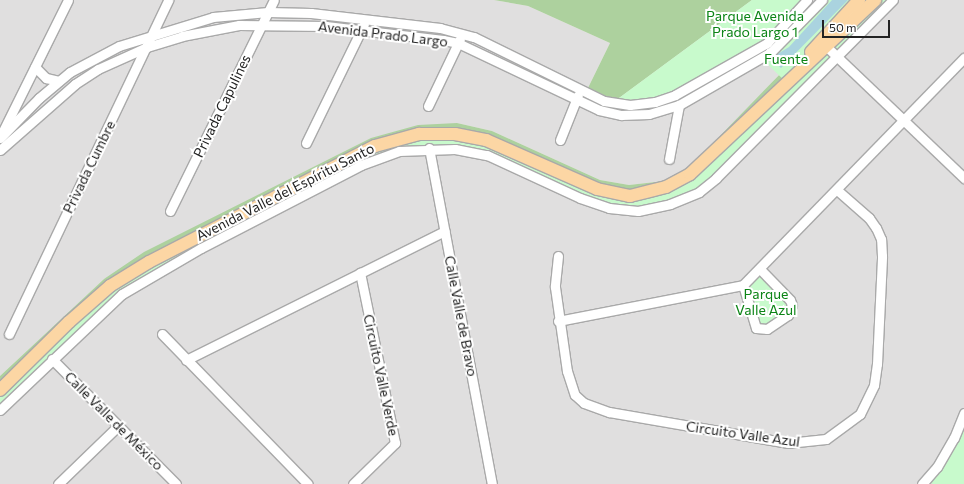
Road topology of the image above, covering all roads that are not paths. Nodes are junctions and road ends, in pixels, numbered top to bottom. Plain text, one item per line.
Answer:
1 (68, 0) edge
2 (168, 0) edge
3 (274, 0) edge
4 (807, 0) edge
5 (822, 0) edge
6 (859, 0) edge
7 (875, 0) edge
8 (893, 0) edge
9 (268, 12) junction
10 (366, 19) junction
11 (262, 24) junction
12 (362, 29) junction
13 (463, 33) junction
14 (153, 34) junction
15 (458, 43) junction
16 (147, 47) junction
17 (828, 49) junction
18 (836, 57) junction
19 (964, 58) edge
20 (34, 67) junction
21 (59, 82) junction
22 (786, 83) junction
23 (691, 86) junction
24 (581, 90) junction
25 (697, 94) junction
26 (576, 100) junction
27 (679, 105) junction
28 (428, 106) dead end
29 (903, 120) junction
30 (0, 137) edge
31 (560, 140) dead end
32 (306, 143) dead end
33 (429, 148) junction
34 (0, 150) edge
35 (669, 159) dead end
36 (964, 178) edge
37 (837, 190) junction
38 (170, 211) dead end
39 (445, 231) junction
40 (558, 256) dead end
41 (760, 269) junction
42 (360, 273) junction
43 (742, 285) junction
44 (558, 320) junction
45 (9, 334) dead end
46 (162, 334) dead end
47 (52, 359) junction
48 (186, 360) junction
49 (0, 390) edge
50 (0, 410) edge
51 (964, 413) edge
52 (118, 426) junction
53 (58, 484) edge
54 (176, 484) edge
55 (308, 484) edge
56 (353, 484) edge
57 (492, 484) edge
58 (922, 484) edge

1 - 20 street
2 - 14 street, Privada Cumbre
3 - 9 street, Privada Capulines
4 - 23 street, Avenida Prado Largo
5 - 25 street, Avenida Prado Largo
6 - 22 main road, Avenida Valle del Espíritu Santo
7 - 17 main road, Avenida Valle del Espíritu Santo
8 - 18 street
9 - 10 street, Avenida Prado Largo
9 - 11 street, Privada Capulines
9 - 14 street, Avenida Prado Largo
10 - 12 street
10 - 13 street, Avenida Prado Largo
11 - 12 street, Avenida Prado Largo
11 - 16 street, Avenida Prado Largo
11 - 38 street, Privada Capulines
12 - 15 street, Avenida Prado Largo
12 - 32 street
13 - 15 street
13 - 24 street, Avenida Prado Largo
14 - 16 street, Privada Cumbre
14 - 21 street, Avenida Prado Largo
15 - 26 street, Avenida Prado Largo
15 - 28 street
16 - 34 street, Avenida Prado Largo
16 - 45 street, Privada Cumbre
17 - 18 street
17 - 22 main road, Avenida Valle del Espíritu Santo
18 - 29 street
18 - 33 street
19 - 29 street
20 - 21 street
20 - 30 street
21 - 30 street, Avenida Prado Largo
22 - 49 main road, Avenida Valle del Espíritu Santo
23 - 24 street, Avenida Prado Largo
23 - 25 street
24 - 26 street
25 - 27 street, Avenida Prado Largo
26 - 27 street, Avenida Prado Largo
26 - 31 street
27 - 35 street
29 - 36 street
29 - 37 street
33 - 39 street, Calle Valle de Bravo
33 - 47 street
37 - 41 street
37 - 44 street, Circuito Valle Azul
39 - 42 street
39 - 57 street, Calle Valle de Bravo
40 - 44 street, Circuito Valle Azul
41 - 43 street
41 - 43 street
42 - 48 street
42 - 56 street, Circuito Valle Verde
43 - 44 street
46 - 48 street
47 - 50 street
47 - 52 street, Calle Valle de México
48 - 55 street
51 - 58 street
52 - 53 street
52 - 54 street, Calle Valle de México

